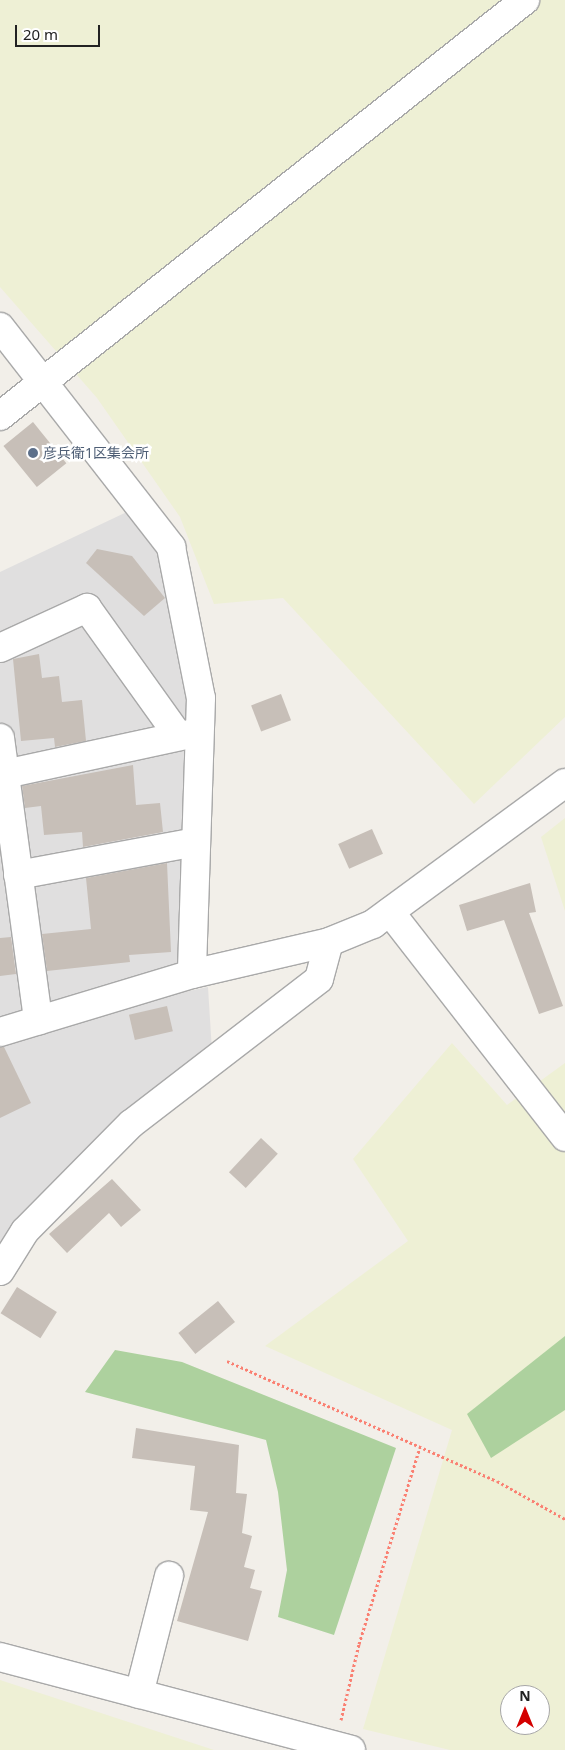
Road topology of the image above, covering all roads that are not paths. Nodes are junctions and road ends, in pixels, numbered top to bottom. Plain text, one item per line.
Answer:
1 (525, 0) edge
2 (0, 327) edge
3 (44, 382) junction
4 (0, 416) edge
5 (0, 648) edge
6 (189, 734) junction
7 (0, 738) edge
8 (5, 774) junction
9 (565, 783) edge
10 (196, 842) junction
11 (18, 875) junction
12 (390, 912) junction
13 (329, 942) junction
14 (192, 974) junction
15 (38, 1020) junction
16 (0, 1032) edge
17 (565, 1136) edge
18 (0, 1271) edge
19 (169, 1576) dead end
20 (0, 1657) edge
21 (139, 1694) junction
22 (343, 1748) edge

1 - 3 street
2 - 3 street
3 - 4 street
3 - 6 street
5 - 6 street
6 - 8 street
6 - 10 street
7 - 8 street
8 - 11 street
9 - 12 street
10 - 11 street
10 - 14 street
11 - 15 street
12 - 13 street
12 - 17 street
13 - 14 street
13 - 18 street
14 - 15 street
15 - 16 street
19 - 21 street
20 - 21 street
21 - 22 street

